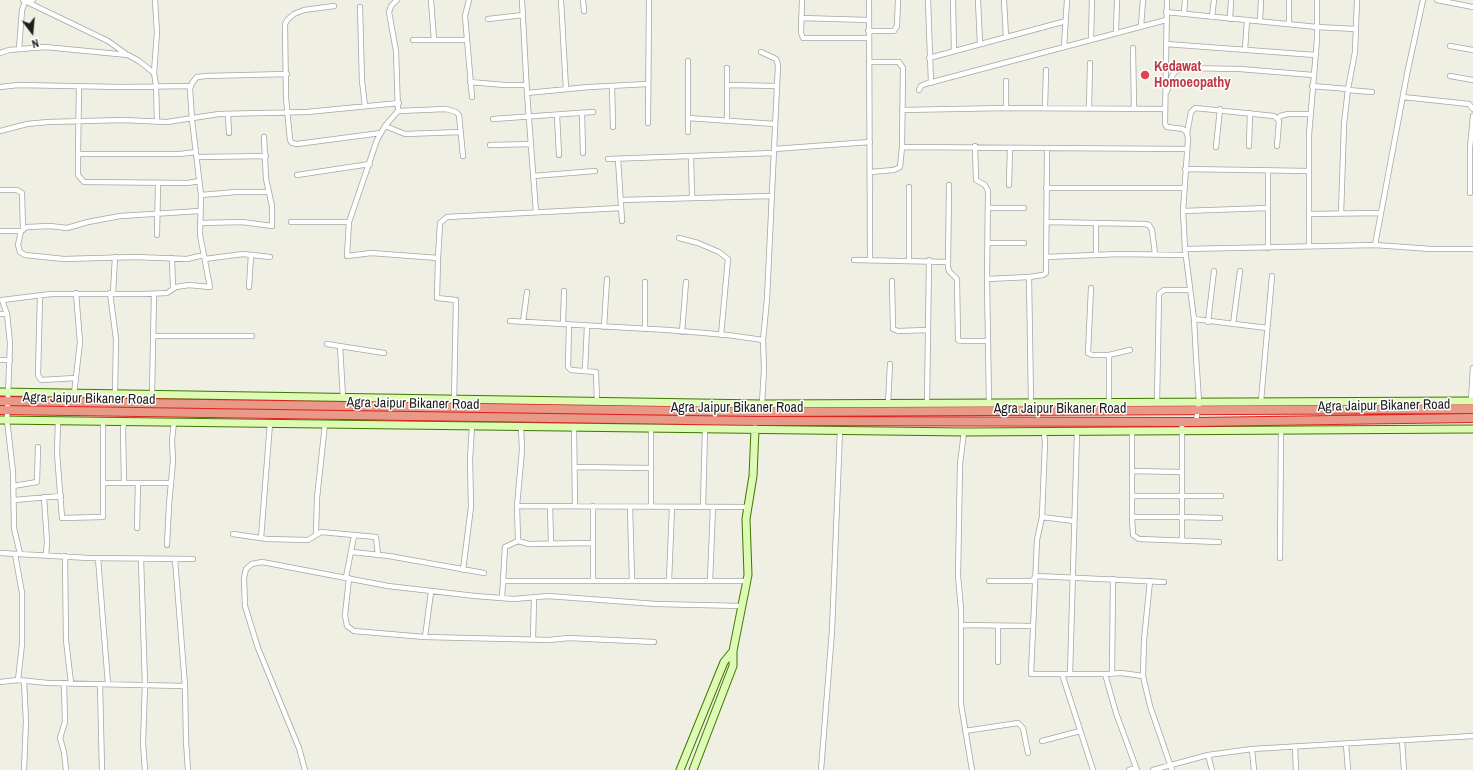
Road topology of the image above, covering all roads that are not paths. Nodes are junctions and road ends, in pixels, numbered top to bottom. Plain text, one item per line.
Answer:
1 (33, 0) edge
2 (155, 0) edge
3 (388, 0) edge
4 (397, 0) edge
5 (431, 0) edge
6 (469, 0) edge
7 (522, 0) edge
8 (561, 0) edge
9 (583, 0) edge
10 (649, 0) edge
11 (802, 0) edge
12 (869, 0) edge
13 (898, 0) edge
14 (928, 0) edge
15 (953, 0) edge
16 (978, 0) edge
17 (1004, 0) edge
18 (1067, 0) edge
19 (1092, 0) edge
20 (1117, 0) edge
21 (1143, 0) edge
22 (1167, 0) edge
23 (1185, 0) edge
24 (1214, 0) edge
25 (1232, 0) edge
26 (1261, 0) edge
27 (1289, 0) edge
28 (1317, 0) edge
29 (1357, 0) edge
30 (1423, 0) edge
31 (1437, 0) edge
32 (1445, 0) edge
33 (24, 1) edge
34 (334, 6) dead end
35 (391, 6) junction
36 (1473, 7) edge
37 (360, 8) dead end
38 (584, 10) dead end
39 (1166, 12) junction
40 (1184, 14) junction
41 (523, 15) junction
42 (1212, 17) junction
43 (802, 18) junction
44 (488, 19) dead end
45 (1230, 19) junction
46 (868, 20) junction
47 (1166, 20) junction
48 (1247, 20) junction
49 (1066, 21) junction
50 (1260, 21) junction
51 (1289, 23) junction
52 (1142, 26) junction
53 (1317, 27) junction
54 (1356, 29) junction
55 (868, 31) junction
56 (1116, 32) junction
57 (1006, 37) junction
58 (868, 38) junction
59 (1091, 39) junction
60 (413, 40) dead end
61 (434, 40) junction
62 (467, 40) junction
63 (980, 44) junction
64 (1166, 44) junction
65 (1450, 46) dead end
66 (1064, 47) junction
67 (1133, 48) dead end
68 (19, 49) junction
69 (1245, 50) junction
70 (1473, 50) edge
71 (954, 51) junction
72 (761, 52) dead end
73 (0, 53) edge
74 (128, 55) junction
75 (1314, 55) junction
76 (929, 58) junction
77 (688, 61) dead end
78 (869, 62) junction
79 (1090, 63) dead end
80 (727, 68) dead end
81 (1046, 70) dead end
82 (154, 73) junction
83 (287, 74) junction
84 (1314, 75) junction
85 (1450, 76) dead end
86 (1473, 80) edge
87 (1006, 81) dead end
88 (470, 82) junction
89 (931, 83) junction
90 (648, 84) junction
91 (156, 85) junction
92 (526, 85) junction
93 (727, 85) junction
94 (79, 86) junction
95 (191, 86) junction
96 (612, 86) junction
97 (777, 86) junction
98 (1312, 86) junction
99 (0, 87) edge
100 (566, 89) junction
101 (1348, 89) junction
102 (919, 90) dead end
103 (1372, 92) dead end
104 (527, 93) junction
105 (1166, 94) junction
106 (472, 97) dead end
107 (1403, 97) junction
108 (398, 102) junction
109 (365, 106) junction
110 (1006, 108) junction
111 (1045, 108) junction
112 (1134, 108) junction
113 (1088, 109) junction
114 (1220, 109) junction
115 (1473, 109) edge
116 (902, 110) junction
117 (1165, 110) junction
118 (287, 111) junction
119 (398, 111) junction
120 (593, 112) dead end
121 (582, 113) junction
122 (1250, 113) junction
123 (228, 114) junction
124 (1310, 114) junction
125 (557, 115) junction
126 (1473, 116) edge
127 (529, 117) junction
128 (688, 118) junction
129 (1278, 119) junction
130 (192, 120) junction
131 (493, 120) dead end
132 (79, 121) junction
133 (157, 121) junction
134 (727, 121) junction
135 (648, 123) dead end
136 (775, 124) junction
137 (385, 126) junction
138 (612, 127) dead end
139 (0, 131) edge
140 (461, 132) junction
141 (688, 132) dead end
142 (229, 133) dead end
143 (381, 133) junction
144 (1187, 133) junction
145 (264, 137) dead end
146 (870, 142) junction
147 (531, 144) junction
148 (490, 145) dead end
149 (975, 146) junction
150 (1249, 146) dead end
151 (1277, 146) dead end
152 (902, 147) junction
153 (1216, 147) dead end
154 (1010, 148) junction
155 (1046, 148) junction
156 (1187, 149) junction
157 (774, 151) junction
158 (583, 153) dead end
159 (78, 154) junction
160 (197, 155) junction
161 (559, 155) dead end
162 (266, 156) junction
163 (463, 156) dead end
164 (691, 156) junction
165 (608, 159) dead end
166 (618, 159) junction
167 (370, 164) junction
168 (1185, 169) junction
169 (1268, 171) junction
170 (1309, 171) junction
171 (595, 172) dead end
172 (870, 172) junction
173 (297, 175) dead end
174 (533, 176) junction
175 (199, 181) junction
176 (158, 182) junction
177 (949, 185) dead end
178 (1009, 185) dead end
179 (909, 186) dead end
180 (1046, 188) junction
181 (1185, 188) junction
182 (0, 190) edge
183 (269, 192) junction
184 (1470, 193) dead end
185 (201, 195) junction
186 (771, 196) junction
187 (692, 198) junction
188 (621, 200) junction
189 (621, 208) junction
190 (988, 208) junction
191 (1024, 208) dead end
192 (1268, 208) junction
193 (1183, 210) junction
194 (200, 211) junction
195 (536, 212) junction
196 (1380, 213) junction
197 (157, 214) junction
198 (1309, 214) junction
199 (1341, 214) junction
200 (622, 221) dead end
201 (291, 222) dead end
202 (349, 222) junction
203 (1046, 222) junction
204 (200, 223) junction
205 (1096, 223) junction
206 (22, 230) junction
207 (0, 231) edge
208 (157, 235) dead end
209 (679, 238) dead end
210 (988, 243) junction
211 (1024, 243) dead end
212 (1375, 245) junction
213 (1308, 246) junction
214 (1185, 248) junction
215 (1268, 248) junction
216 (1473, 248) edge
217 (1096, 254) junction
218 (1155, 254) junction
219 (251, 255) junction
220 (1185, 255) junction
221 (270, 256) dead end
222 (115, 257) junction
223 (204, 257) junction
224 (1046, 257) junction
225 (172, 258) junction
226 (438, 258) junction
227 (854, 260) dead end
228 (870, 260) junction
229 (909, 260) junction
230 (929, 260) junction
231 (948, 262) junction
232 (1214, 271) dead end
233 (1240, 271) dead end
234 (1272, 276) dead end
235 (1029, 277) junction
236 (607, 279) dead end
237 (987, 279) junction
238 (892, 281) dead end
239 (645, 282) dead end
240 (686, 282) dead end
241 (249, 287) dead end
242 (173, 288) junction
243 (1090, 288) dead end
244 (1190, 290) junction
245 (564, 291) dead end
246 (527, 292) dead end
247 (76, 293) junction
248 (112, 293) junction
249 (154, 294) junction
250 (40, 295) junction
251 (0, 314) edge
252 (7, 314) junction
253 (1194, 320) junction
254 (510, 321) dead end
255 (523, 322) junction
256 (1208, 322) junction
257 (563, 324) junction
258 (1233, 324) junction
259 (569, 325) junction
260 (587, 326) junction
261 (604, 327) junction
262 (1267, 328) junction
263 (645, 329) junction
264 (928, 330) junction
265 (682, 332) junction
266 (721, 335) junction
267 (153, 336) junction
268 (252, 336) dead end
269 (763, 340) junction
270 (988, 341) junction
271 (327, 344) dead end
272 (340, 346) junction
273 (1130, 350) dead end
274 (384, 352) dead end
275 (1109, 356) junction
276 (0, 360) edge
277 (10, 360) junction
278 (890, 364) dead end
279 (1473, 368) edge
280 (585, 370) junction
281 (76, 378) junction
282 (0, 392) edge
283 (9, 392) junction
284 (74, 394) junction
285 (115, 394) junction
286 (152, 395) junction
287 (342, 399) junction
288 (4, 401) edge
289 (454, 401) junction
290 (597, 402) junction
291 (1157, 402) junction
292 (1199, 402) junction
293 (1261, 402) junction
294 (1031, 403) junction
295 (1109, 403) junction
296 (762, 404) junction
297 (888, 404) junction
298 (927, 404) junction
299 (990, 404) junction
300 (1472, 404) edge
301 (4, 410) edge
302 (1198, 412) junction
303 (1473, 418) edge
304 (4, 420) edge
305 (58, 421) junction
306 (103, 421) junction
307 (124, 422) junction
308 (174, 422) junction
309 (1182, 422) junction
310 (1196, 422) junction
311 (270, 423) junction
312 (325, 424) junction
313 (472, 426) junction
314 (522, 426) junction
315 (574, 427) junction
316 (651, 428) junction
317 (705, 429) junction
318 (755, 429) junction
319 (1473, 429) edge
320 (840, 430) junction
321 (1182, 431) junction
322 (1281, 431) junction
323 (964, 432) junction
324 (1044, 432) junction
325 (1077, 432) junction
326 (1132, 432) junction
327 (38, 447) dead end
328 (575, 467) junction
329 (651, 468) junction
330 (1132, 471) junction
331 (1181, 472) junction
332 (103, 483) junction
333 (124, 483) junction
334 (138, 483) junction
335 (170, 483) junction
336 (13, 486) junction
337 (61, 496) junction
338 (1132, 496) junction
339 (1181, 496) junction
340 (1221, 496) dead end
341 (44, 497) junction
342 (14, 500) junction
343 (517, 506) junction
344 (550, 506) junction
345 (575, 506) junction
346 (593, 506) junction
347 (630, 507) junction
348 (651, 507) junction
349 (672, 507) junction
350 (703, 507) junction
351 (713, 507) junction
352 (748, 507) junction
353 (1042, 517) junction
354 (1132, 517) junction
355 (1182, 517) junction
356 (1220, 518) dead end
357 (1074, 521) junction
358 (137, 528) dead end
359 (233, 534) dead end
360 (316, 534) junction
361 (354, 536) junction
362 (261, 538) junction
363 (1182, 540) junction
364 (518, 541) junction
365 (1218, 542) dead end
366 (592, 543) junction
367 (551, 544) junction
368 (167, 545) dead end
369 (352, 552) junction
370 (0, 553) edge
371 (17, 554) junction
372 (46, 555) junction
373 (378, 555) junction
374 (66, 556) junction
375 (98, 558) junction
376 (1280, 558) dead end
377 (142, 559) junction
378 (175, 559) junction
379 (193, 559) dead end
380 (463, 570) junction
381 (484, 573) dead end
382 (1036, 576) junction
383 (348, 578) junction
384 (1073, 578) junction
385 (1113, 579) junction
386 (593, 580) junction
387 (632, 580) junction
388 (503, 581) junction
389 (668, 581) junction
390 (710, 581) junction
391 (746, 581) junction
392 (988, 581) dead end
393 (1150, 581) junction
394 (1164, 582) dead end
395 (431, 592) junction
396 (502, 598) junction
397 (534, 598) junction
398 (741, 606) junction
399 (961, 625) junction
400 (998, 626) junction
401 (1033, 626) junction
402 (426, 637) junction
403 (533, 639) junction
404 (654, 642) dead end
405 (733, 651) junction
406 (998, 662) dead end
407 (1062, 674) junction
408 (1070, 674) junction
409 (1105, 674) junction
410 (1112, 674) junction
411 (1143, 676) junction
412 (18, 680) junction
413 (24, 681) junction
414 (0, 682) edge
415 (64, 683) junction
416 (71, 683) junction
417 (100, 684) junction
418 (108, 684) junction
419 (145, 686) junction
420 (185, 686) junction
421 (965, 731) junction
422 (1080, 731) junction
423 (1473, 736) edge
424 (1042, 740) dead end
425 (1402, 740) junction
426 (1346, 744) junction
427 (1295, 747) junction
428 (1252, 749) junction
429 (1028, 753) dead end
430 (1208, 755) junction
431 (1171, 768) edge
432 (1137, 769) edge
433 (24, 770) edge
434 (66, 770) edge
435 (102, 770) edge
436 (145, 770) edge
437 (188, 770) edge
438 (305, 770) edge
439 (680, 770) edge
440 (692, 770) edge
441 (821, 770) edge
442 (972, 770) edge
443 (1093, 770) edge
444 (1129, 770) edge
445 (1153, 770) edge
446 (1212, 770) edge
447 (1254, 770) edge
448 (1296, 770) edge
449 (1348, 770) edge
450 (1404, 770) edge

1 - 33 street
2 - 82 street
3 - 35 street
4 - 35 street
5 - 61 street
6 - 62 street
7 - 41 street
8 - 100 street
9 - 38 street
10 - 90 street
11 - 43 street
12 - 46 street
13 - 55 street
14 - 76 street
15 - 71 street
16 - 63 street
17 - 57 street
18 - 49 street
19 - 59 street
20 - 56 street
21 - 52 street
22 - 39 street
23 - 40 street
24 - 42 street
25 - 45 street
26 - 50 street
27 - 51 street
28 - 53 street
29 - 54 street
30 - 107 street
31 - 32 street
32 - 36 street
33 - 68 street
33 - 74 street
34 - 83 street
35 - 108 street
37 - 109 street
39 - 40 street
39 - 47 street
40 - 42 street
41 - 44 street
41 - 92 street
42 - 45 street
43 - 46 street
43 - 58 street
45 - 48 street
46 - 55 street
47 - 52 street
47 - 64 street
48 - 50 street
48 - 69 street
49 - 57 street
49 - 66 street
50 - 51 street
51 - 53 street
52 - 56 street
53 - 54 street
53 - 75 street
54 - 101 street
55 - 58 street
56 - 59 street
57 - 63 street
58 - 78 street
59 - 66 street
60 - 61 street
61 - 62 street
62 - 88 street
63 - 71 street
64 - 69 street
64 - 105 street
65 - 70 street
66 - 89 street
67 - 112 street
68 - 73 street
68 - 74 street
69 - 75 street
71 - 76 street
72 - 97 street
74 - 82 street
75 - 84 street
76 - 89 street
77 - 128 street
78 - 116 street
78 - 146 street
79 - 113 street
80 - 93 street
81 - 111 street
82 - 91 street
83 - 95 street
83 - 118 street
84 - 98 street
84 - 105 street
85 - 86 street
87 - 110 street
88 - 92 street
88 - 106 street
89 - 102 street
90 - 96 street
90 - 135 street
91 - 94 street
91 - 95 street
91 - 133 street
92 - 104 street
93 - 97 street
93 - 134 street
94 - 99 street
94 - 132 street
95 - 130 street
96 - 100 street
96 - 138 street
97 - 136 street
98 - 101 street
98 - 124 street
100 - 104 street
101 - 103 street
101 - 199 street
104 - 127 street
105 - 117 street
107 - 115 street
107 - 196 street
108 - 109 street
108 - 119 street
109 - 118 street
110 - 111 street
110 - 116 street
111 - 113 street
112 - 113 street
112 - 117 street
114 - 122 street
114 - 144 street
114 - 153 street
116 - 152 street
117 - 144 street
118 - 123 street
118 - 143 street
119 - 137 street
119 - 140 street
120 - 121 street
121 - 125 street
121 - 158 street
122 - 129 street
122 - 150 street
123 - 130 street
123 - 142 street
124 - 129 street
124 - 170 street
125 - 127 street
125 - 161 street
126 - 184 street
127 - 131 street
127 - 147 street
128 - 134 street
128 - 141 street
129 - 151 street
130 - 133 street
130 - 160 street
132 - 133 street
132 - 139 street
132 - 159 street
134 - 136 street
136 - 157 street
137 - 140 street
137 - 143 street
140 - 163 street
143 - 167 street
144 - 156 street
145 - 162 street
146 - 157 street
146 - 172 street
147 - 148 street
147 - 174 street
149 - 152 street
149 - 154 street
149 - 190 street
152 - 172 street
154 - 155 street
154 - 178 street
155 - 156 street
155 - 180 street
156 - 168 street
157 - 164 street
157 - 186 street
159 - 160 street
159 - 176 street
160 - 162 street
160 - 175 street
162 - 183 street
164 - 166 street
164 - 187 street
165 - 166 street
166 - 188 street
167 - 173 street
167 - 202 street
168 - 169 street
168 - 181 street
169 - 170 street
169 - 192 street
170 - 198 street
171 - 174 street
172 - 228 street
174 - 195 street
175 - 176 street
175 - 185 street
176 - 197 street
177 - 231 street
179 - 229 street
180 - 181 street
180 - 203 street
181 - 193 street
182 - 206 street
183 - 185 street
183 - 204 street
185 - 194 street
186 - 187 street
186 - 269 street
187 - 188 street
188 - 189 street
189 - 195 street
189 - 200 street
190 - 191 street
190 - 210 street
192 - 193 street
192 - 215 street
193 - 214 street
194 - 197 street
194 - 204 street
195 - 226 street
196 - 199 street
196 - 212 street
197 - 206 street
197 - 208 street
198 - 199 street
198 - 213 street
201 - 202 street
202 - 226 street
203 - 205 street
203 - 224 street
204 - 223 street
205 - 217 street
205 - 218 street
206 - 207 street
206 - 222 street
209 - 266 street
210 - 211 street
210 - 237 street
212 - 213 street
212 - 216 street
213 - 215 street
214 - 215 street
214 - 220 street
217 - 218 street
217 - 224 street
218 - 220 street
219 - 221 street
219 - 223 street
219 - 241 street
220 - 244 street
222 - 225 street
222 - 248 street
223 - 225 street
223 - 242 street
224 - 235 street
225 - 242 street
226 - 289 street
227 - 228 street
228 - 229 street
229 - 230 street
230 - 231 street
230 - 264 street
231 - 270 street
232 - 256 street
233 - 258 street
234 - 262 street
235 - 237 street
235 - 294 street
236 - 261 street
237 - 270 street
238 - 264 street
239 - 263 street
240 - 265 street
242 - 249 street
243 - 275 street
244 - 253 street
244 - 291 street
245 - 257 street
246 - 255 street
247 - 248 street
247 - 250 street
247 - 281 street
248 - 249 street
248 - 285 street
249 - 267 street
250 - 252 street
250 - 281 street
251 - 252 street
252 - 277 street
253 - 256 street
253 - 292 street
254 - 255 street
255 - 257 street
256 - 258 street
257 - 259 street
258 - 262 street
259 - 260 street
259 - 280 street
260 - 261 street
260 - 280 street
261 - 263 street
262 - 293 street
263 - 265 street
264 - 298 street
265 - 266 street
266 - 269 street
267 - 268 street
267 - 286 street
269 - 296 street
270 - 299 street
271 - 272 street
272 - 274 street
272 - 287 street
273 - 275 street
275 - 295 street
276 - 277 street
277 - 283 street
278 - 297 street
279 - 300 street
280 - 290 street
281 - 284 street
282 - 283 street
283 - 284 street
283 - 288 street
284 - 285 street
285 - 286 street
286 - 287 street
287 - 289 street
288 - 301 street
288 - 302 highway, Agra Jaipur Bikaner Road
289 - 290 street
290 - 296 street
291 - 292 street
291 - 295 street
292 - 293 street
292 - 302 street
293 - 300 street
294 - 295 street
294 - 299 street
296 - 297 street
297 - 298 street
298 - 299 street
300 - 302 highway, Agra Jaipur Bikaner Road
301 - 304 street
301 - 309 highway, Agra Jaipur Bikaner Road
302 - 310 street
303 - 310 highway, Agra Jaipur Bikaner Road
304 - 305 street
304 - 336 street
305 - 306 street
305 - 337 street
306 - 307 street
306 - 332 street
307 - 308 street
307 - 333 street
308 - 311 street
308 - 335 street
309 - 310 highway, Agra Jaipur Bikaner Road
309 - 321 street
311 - 312 street
311 - 362 street
312 - 313 street
312 - 360 street
313 - 314 street
313 - 380 street
314 - 315 street
314 - 343 street
315 - 316 street
315 - 328 street
316 - 317 street
316 - 329 street
317 - 318 street
317 - 350 street
318 - 320 street
318 - 352 street
319 - 322 street
320 - 323 street
320 - 441 street
321 - 322 street
321 - 326 street
321 - 331 street
322 - 376 street
323 - 324 street
323 - 399 street
324 - 325 street
324 - 353 street
325 - 326 street
325 - 357 street
326 - 330 street
327 - 336 street
328 - 329 street
328 - 345 street
329 - 348 street
330 - 331 street
330 - 338 street
331 - 339 street
332 - 333 street
332 - 337 street
333 - 334 street
334 - 335 street
334 - 358 street
335 - 368 street
336 - 342 street
337 - 341 street
338 - 339 street
338 - 354 street
339 - 340 street
339 - 355 street
341 - 342 street
341 - 372 street
342 - 371 street
343 - 344 street
343 - 364 street
344 - 345 street
344 - 367 street
345 - 346 street
346 - 347 street
346 - 366 street
347 - 348 street
347 - 387 street
348 - 349 street
349 - 350 street
349 - 389 street
350 - 351 street
351 - 352 street
351 - 390 street
352 - 391 street
353 - 357 street
353 - 382 street
354 - 355 street
354 - 363 street
355 - 356 street
355 - 363 street
357 - 384 street
359 - 362 street
360 - 361 street
360 - 362 street
361 - 369 street
361 - 373 street
363 - 365 street
364 - 367 street
364 - 388 street
366 - 367 street
366 - 386 street
369 - 373 street
369 - 383 street
370 - 371 street
371 - 372 street
371 - 412 street
372 - 374 street
373 - 380 street
374 - 375 street
374 - 416 street
375 - 377 street
375 - 418 street
377 - 378 street
377 - 419 street
378 - 379 street
378 - 420 street
380 - 381 street
382 - 384 street
382 - 392 street
382 - 401 street
383 - 395 street
383 - 402 street
383 - 438 street
384 - 385 street
384 - 408 street
385 - 393 street
385 - 410 street
386 - 387 street
386 - 388 street
387 - 389 street
388 - 396 street
389 - 390 street
390 - 391 street
391 - 398 street
393 - 394 street
393 - 411 street
395 - 396 street
395 - 402 street
396 - 397 street
397 - 398 street
397 - 403 street
398 - 405 street
399 - 400 street
399 - 421 street
400 - 401 street
400 - 406 street
401 - 407 street
402 - 403 street
403 - 404 street
405 - 439 street
405 - 440 street
407 - 408 street
407 - 422 street
408 - 409 street
409 - 410 street
409 - 432 street
410 - 411 street
411 - 431 street
412 - 413 street
412 - 414 street
413 - 415 street
413 - 433 street
415 - 416 street
415 - 434 street
416 - 417 street
417 - 418 street
417 - 435 street
418 - 419 street
419 - 420 street
419 - 436 street
420 - 437 street
421 - 429 street
421 - 442 street
422 - 424 street
422 - 443 street
423 - 425 street
425 - 426 street
425 - 450 street
426 - 427 street
426 - 449 street
427 - 428 street
427 - 448 street
428 - 430 street
428 - 447 street
430 - 431 street
430 - 446 street
431 - 445 street
432 - 444 street

